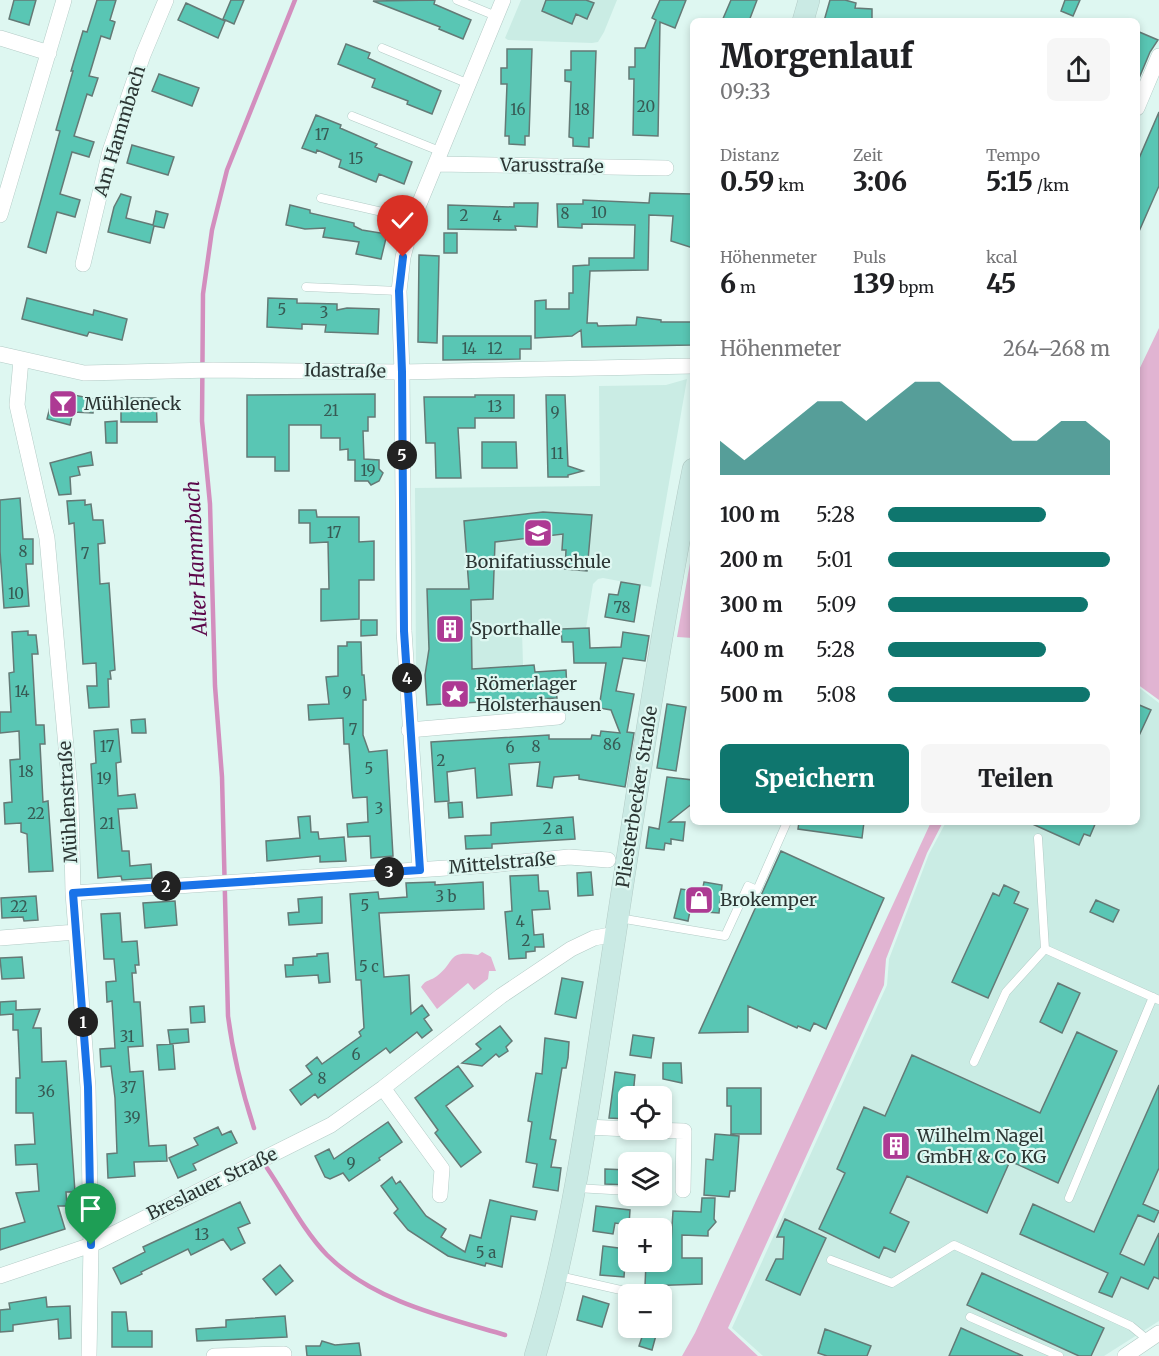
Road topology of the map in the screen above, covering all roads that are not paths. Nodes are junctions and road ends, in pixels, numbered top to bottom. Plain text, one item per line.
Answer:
1 (64, 0) edge
2 (166, 0) edge
3 (457, 0) edge
4 (503, 0) edge
5 (809, 0) edge
6 (496, 16) junction
7 (804, 18) edge
8 (0, 38) edge
9 (382, 48) dead end
10 (49, 53) junction
11 (1159, 56) edge
12 (470, 84) junction
13 (1140, 101) edge
14 (352, 116) dead end
15 (439, 158) junction
16 (666, 168) dead end
17 (321, 198) dead end
18 (0, 215) edge
19 (413, 219) junction
20 (83, 264) dead end
21 (306, 287) dead end
22 (399, 291) junction
23 (0, 354) edge
24 (21, 360) junction
25 (690, 366) edge
26 (402, 372) junction
27 (690, 484) edge
28 (558, 717) dead end
29 (409, 730) junction
30 (786, 825) edge
31 (1038, 838) dead end
32 (608, 860) dead end
33 (420, 870) junction
34 (73, 893) junction
35 (617, 926) junction
36 (76, 932) junction
37 (0, 938) edge
38 (1045, 949) junction
39 (1156, 998) edge
40 (974, 1062) dead end
41 (382, 1088) junction
42 (587, 1126) junction
43 (618, 1128) edge
44 (672, 1131) edge
45 (575, 1188) junction
46 (618, 1190) edge
47 (683, 1190) dead end
48 (440, 1195) dead end
49 (1069, 1198) dead end
50 (91, 1245) junction
51 (831, 1260) dead end
52 (558, 1275) junction
53 (0, 1276) edge
54 (618, 1289) edge
55 (970, 1317) dead end
56 (1154, 1337) edge
57 (284, 1354) dead end
58 (89, 1356) edge
59 (214, 1356) edge
60 (535, 1356) edge
61 (1059, 1356) edge
62 (1125, 1356) edge

1 - 10 street
2 - 20 street, Am Hammbach
3 - 6 lane
4 - 6 street
5 - 7 main road
6 - 12 street
8 - 10 street
9 - 12 lane
10 - 18 street
11 - 13 street
12 - 15 street
14 - 15 lane
15 - 16 street, Varusstraße
15 - 19 street
17 - 19 lane
19 - 22 street
21 - 22 lane
22 - 26 street
23 - 24 street, Idastraße
24 - 26 street, Idastraße
24 - 34 street, Mühlenstraße
25 - 26 street, Idastraße
26 - 29 street
27 - 35 main road, Pliesterbecker Straße
28 - 29 street
29 - 33 street
30 - 35 lane
31 - 38 lane
32 - 33 street, Mittelstraße
33 - 34 street, Mittelstraße
34 - 36 street, Mühlenstraße
35 - 41 street, Breslauer Straße
35 - 42 main road, Pliesterbecker Straße
36 - 37 street
36 - 50 street, Mühlenstraße
38 - 39 lane
38 - 40 lane
39 - 49 lane
41 - 48 street
41 - 50 street, Breslauer Straße
42 - 43 street
42 - 45 main road, Pliesterbecker Straße
44 - 47 street
45 - 46 lane
45 - 52 main road, Pliesterbecker Straße
50 - 53 street, Breslauer Straße
50 - 58 street, Mühlenstraße
51 - 56 lane
52 - 54 lane
52 - 60 main road, Pliesterbecker Straße
55 - 61 lane
56 - 62 street
57 - 59 street

